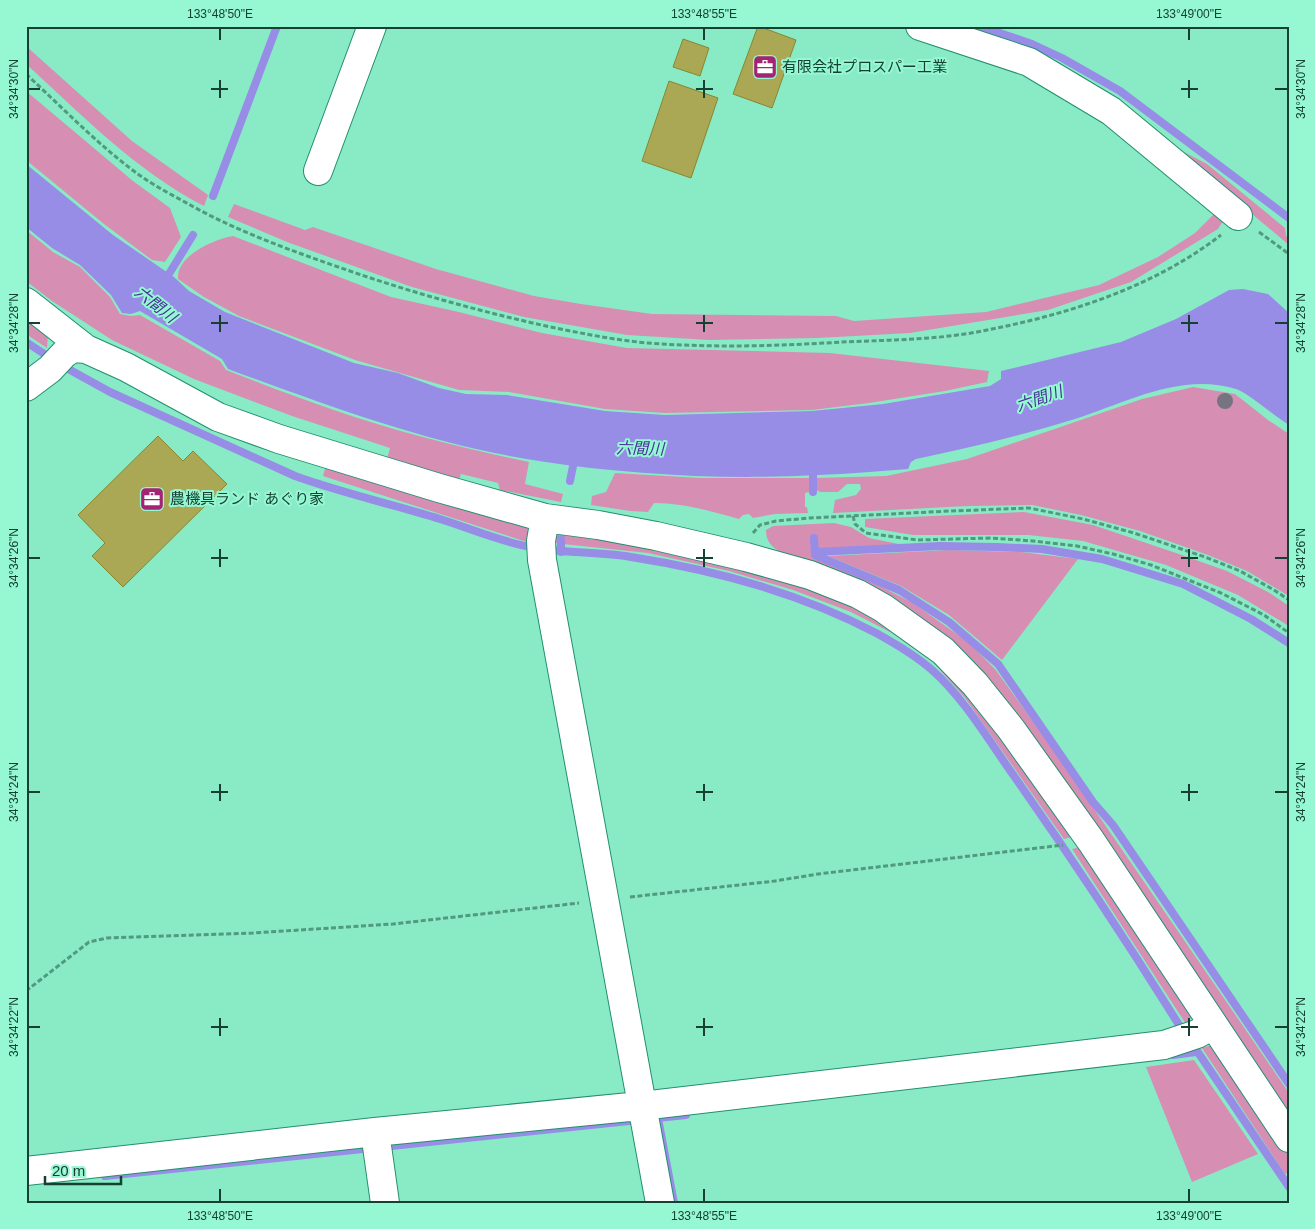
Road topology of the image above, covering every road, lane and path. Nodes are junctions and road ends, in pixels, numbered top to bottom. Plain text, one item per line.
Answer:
1 (372, 26) edge
2 (920, 26) edge
3 (26, 74) edge
4 (318, 171) dead end
5 (1238, 216) junction
6 (1289, 254) edge
7 (26, 302) edge
8 (67, 357) junction
9 (26, 387) edge
10 (853, 516) junction
11 (543, 539) junction
12 (746, 557) junction
13 (1289, 600) edge
14 (1289, 633) edge
15 (1051, 847) dead end
16 (613, 899) junction
17 (26, 991) edge
18 (1195, 1034) junction
19 (649, 1111) junction
20 (1289, 1138) edge
21 (376, 1141) junction
22 (26, 1171) edge
23 (385, 1203) edge
24 (660, 1203) edge

1 - 4 street
2 - 5 street
3 - 5 path
5 - 6 path
7 - 8 street
8 - 9 street
8 - 11 street
10 - 12 path
10 - 13 path
10 - 14 path
11 - 12 street
11 - 16 street
12 - 18 street
15 - 16 path
16 - 17 path
16 - 19 street
18 - 19 street
18 - 20 street
19 - 21 street
19 - 24 street
21 - 22 street
21 - 23 street

